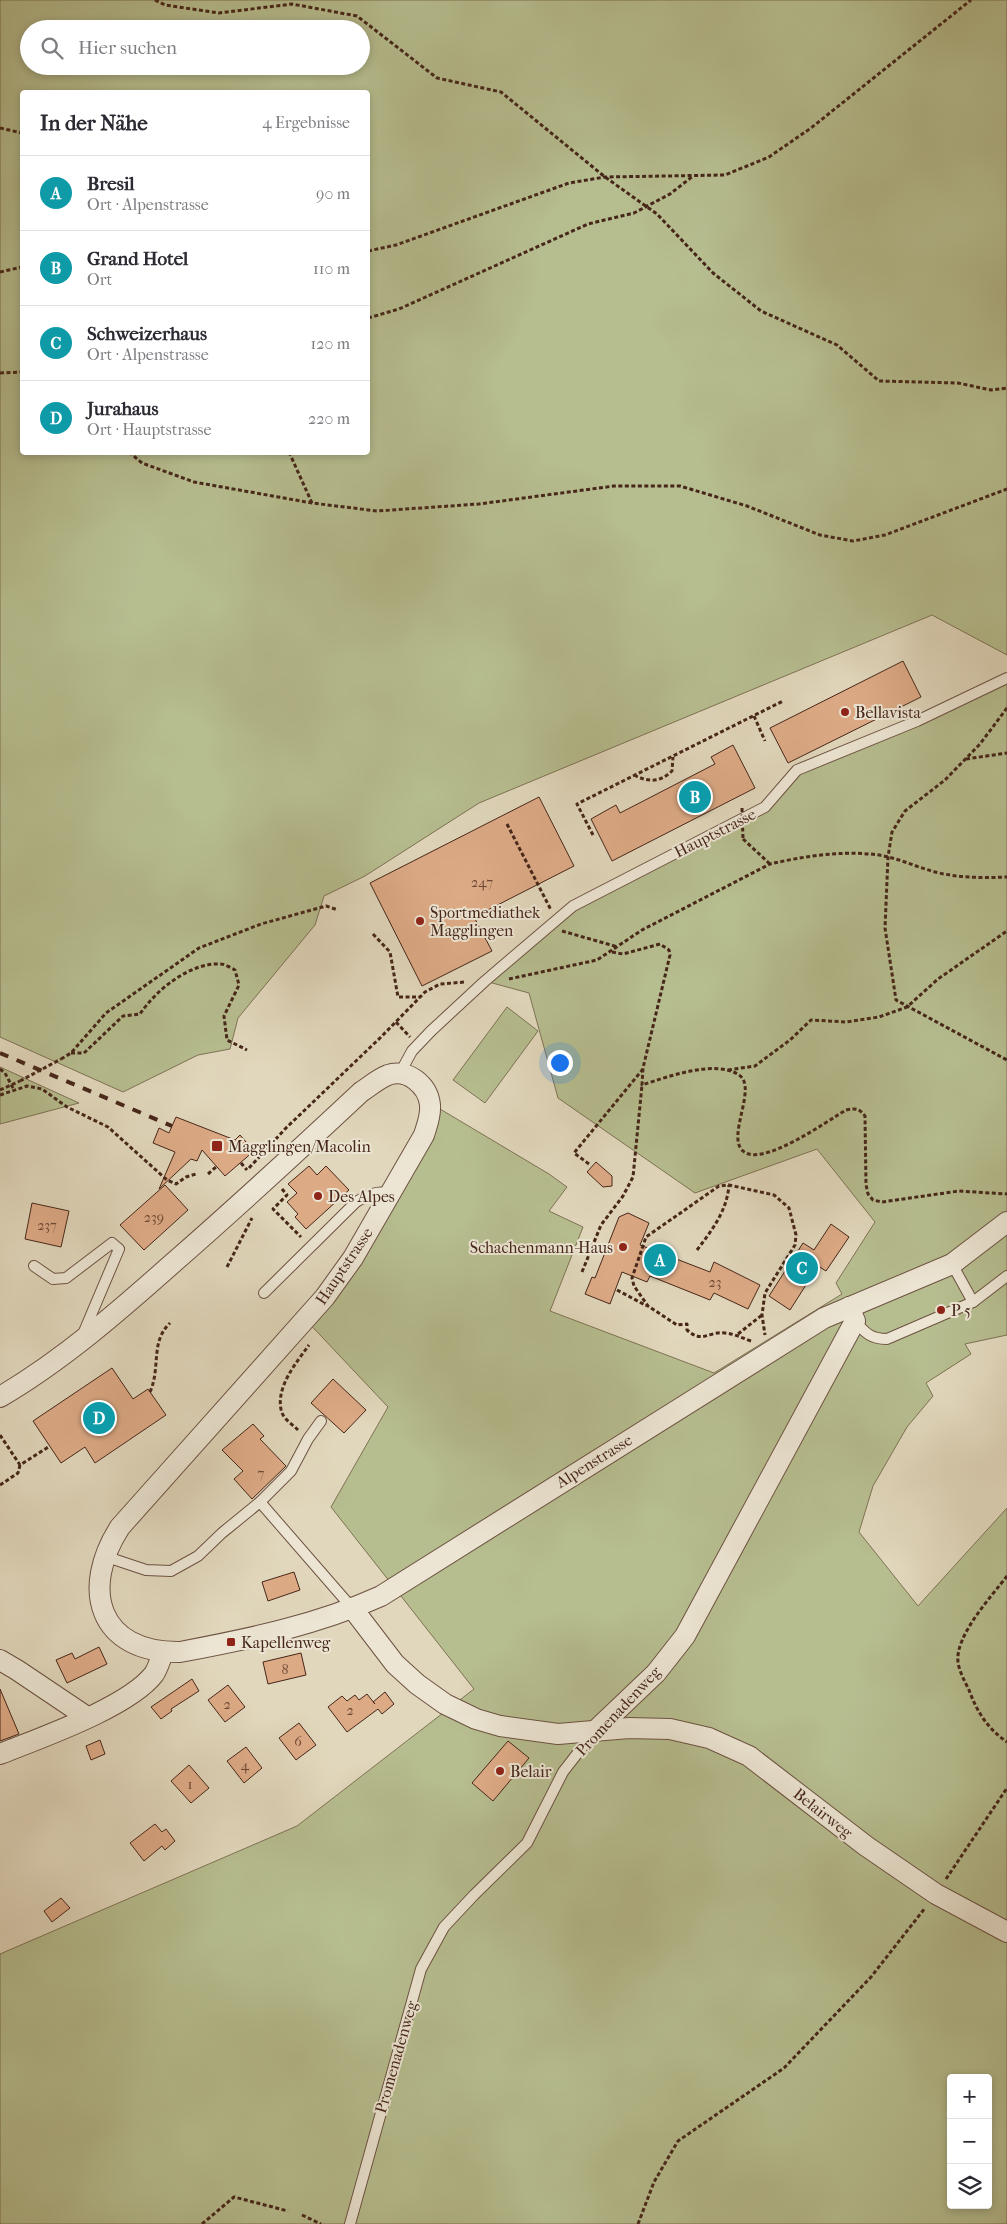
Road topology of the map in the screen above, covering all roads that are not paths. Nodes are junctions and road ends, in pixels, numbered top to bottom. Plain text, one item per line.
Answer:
1 (1007, 678) edge
2 (400, 1073) junction
3 (390, 1194) junction
4 (1007, 1222) edge
5 (952, 1264) junction
6 (34, 1266) dead end
7 (1007, 1276) edge
8 (264, 1293) dead end
9 (973, 1302) junction
10 (852, 1314) junction
11 (80, 1342) junction
12 (0, 1397) edge
13 (321, 1422) dead end
14 (260, 1502) junction
15 (104, 1556) junction
16 (353, 1609) junction
17 (163, 1653) junction
18 (0, 1660) edge
19 (620, 1707) junction
20 (87, 1718) junction
21 (629, 1728) junction
22 (594, 1732) junction
23 (0, 1754) edge
24 (1007, 1932) edge
25 (350, 2224) edge

1 - 2 lane, Hauptstrasse
2 - 3 street, Hauptstrasse
2 - 11 street
3 - 8 lane
3 - 15 street, Hauptstrasse
4 - 5 street, Alpenstrasse
5 - 9 lane
5 - 10 street, Alpenstrasse
6 - 11 lane
7 - 9 lane
9 - 10 lane
10 - 16 street, Alpenstrasse
10 - 19 street, Promenadenweg
11 - 12 street
13 - 14 lane
14 - 15 lane
14 - 16 lane
15 - 17 street, Hauptstrasse
16 - 17 street, Alpenstrasse
16 - 22 street, Belairweg
17 - 20 street
18 - 20 street
19 - 21 street
19 - 22 street, Promenadenweg
20 - 23 street
21 - 22 street, Belairweg
21 - 24 street, Belairweg
22 - 25 lane, Promenadenweg

